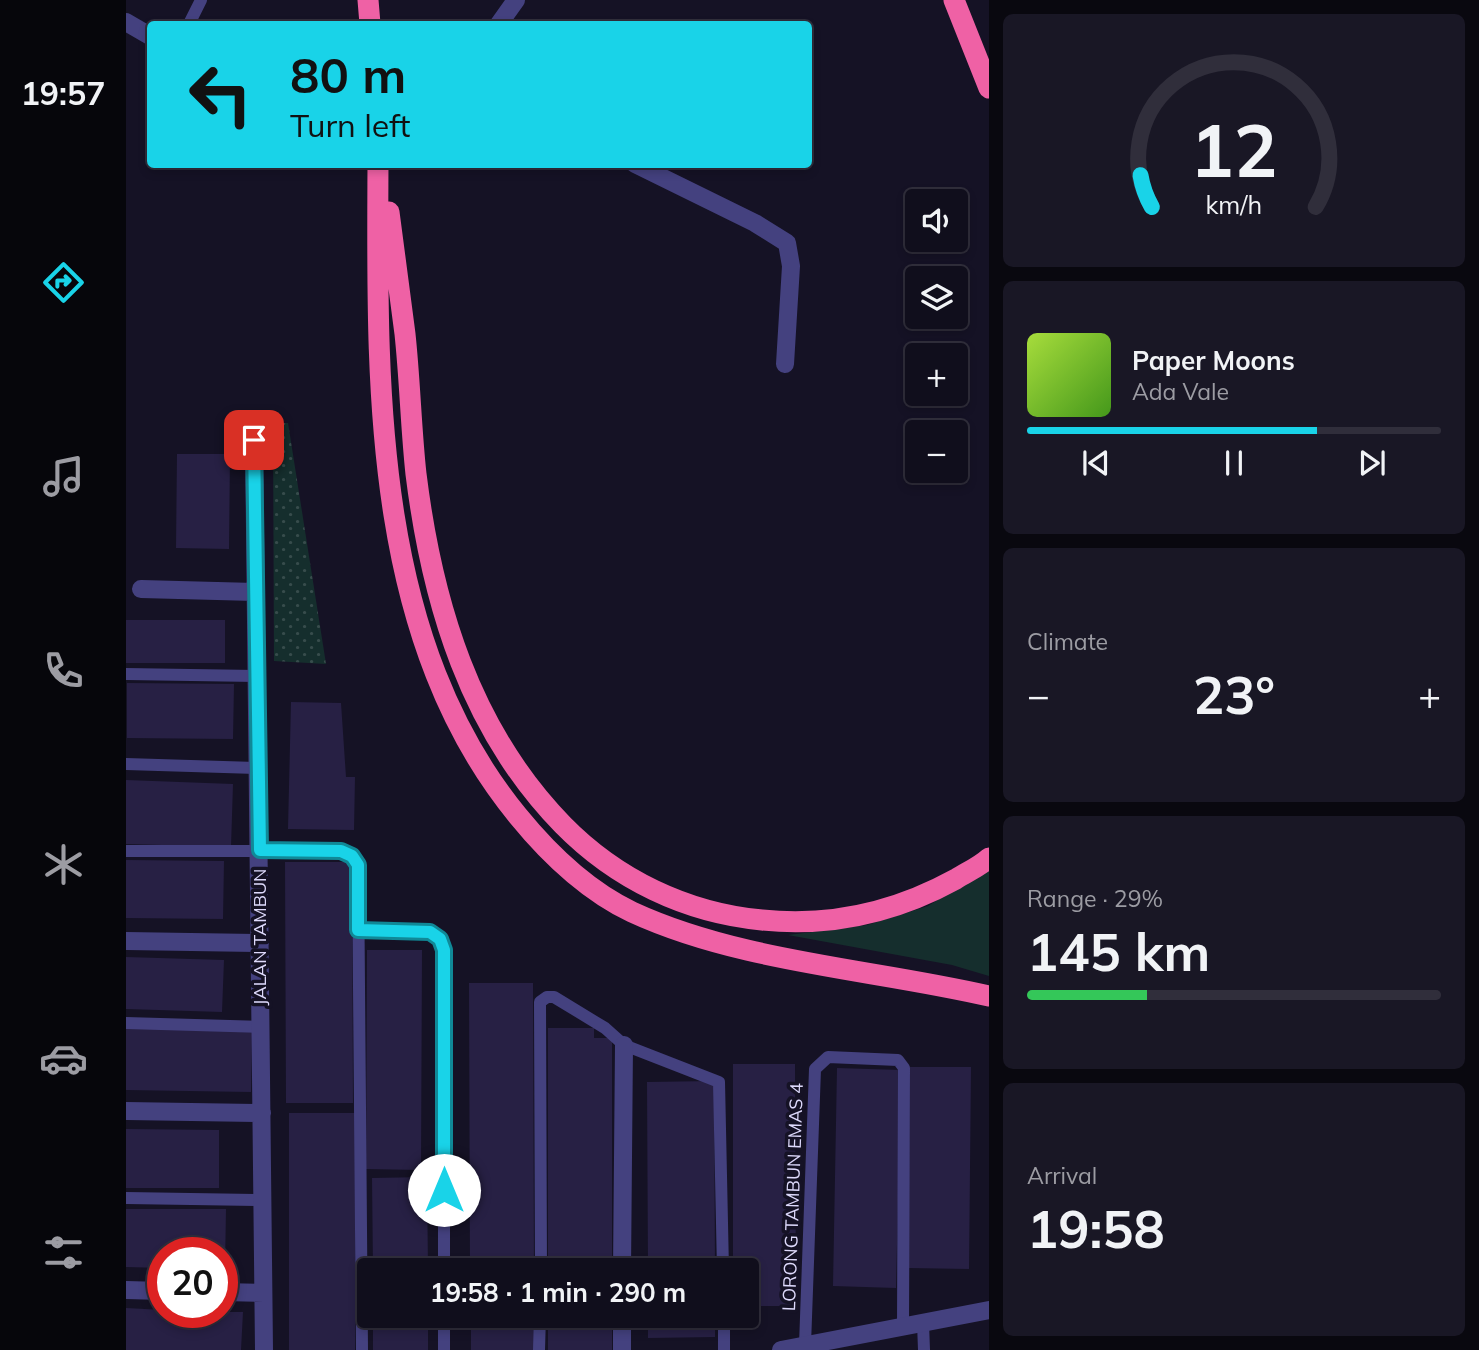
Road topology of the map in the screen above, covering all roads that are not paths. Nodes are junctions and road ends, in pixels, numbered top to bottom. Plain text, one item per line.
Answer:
1 (201, 0) edge
2 (368, 0) edge
3 (516, 0) edge
4 (954, 0) edge
5 (190, 21) edge
6 (370, 21) edge
7 (501, 21) edge
8 (126, 22) edge
9 (147, 35) edge
10 (987, 84) edge
11 (989, 101) edge
12 (380, 168) edge
13 (381, 168) edge
14 (643, 168) edge
15 (785, 364) dead end
16 (254, 440) dead end
17 (141, 589) dead end
18 (256, 592) junction
19 (126, 674) edge
20 (257, 676) junction
21 (126, 764) edge
22 (258, 768) junction
23 (260, 850) junction
24 (126, 851) edge
25 (989, 858) edge
26 (358, 930) junction
27 (126, 941) edge
28 (260, 943) junction
29 (989, 996) edge
30 (126, 1023) edge
31 (261, 1027) junction
32 (624, 1045) junction
33 (126, 1111) edge
34 (262, 1113) junction
35 (126, 1198) edge
36 (262, 1200) junction
37 (444, 1258) edge
38 (541, 1258) edge
39 (622, 1258) edge
40 (723, 1258) edge
41 (126, 1290) edge
42 (147, 1291) edge
43 (238, 1292) edge
44 (263, 1293) junction
45 (989, 1310) edge
46 (923, 1324) junction
47 (444, 1328) edge
48 (540, 1328) edge
49 (622, 1328) edge
50 (724, 1328) edge
51 (902, 1328) junction
52 (805, 1345) junction
53 (264, 1350) edge
54 (362, 1350) edge
55 (444, 1350) edge
56 (539, 1350) edge
57 (622, 1350) edge
58 (724, 1350) edge
59 (781, 1350) edge
60 (924, 1350) edge

1 - 5 lane
2 - 6 highway
3 - 7 street
4 - 10 highway
8 - 9 street
10 - 11 highway
12 - 29 highway
13 - 25 highway
14 - 15 street
16 - 18 street, JALAN TAMBUN
17 - 18 street
18 - 20 street, JALAN TAMBUN
19 - 20 lane
20 - 22 street, JALAN TAMBUN
21 - 22 lane
22 - 23 street, JALAN TAMBUN
23 - 24 lane
23 - 26 lane
23 - 28 street, JALAN TAMBUN
26 - 37 lane
26 - 54 lane
27 - 28 street
28 - 31 street, JALAN TAMBUN
30 - 31 lane
31 - 34 street, JALAN TAMBUN
32 - 38 lane
32 - 39 street
32 - 40 lane
33 - 34 street
34 - 36 street, JALAN TAMBUN
35 - 36 lane
36 - 44 street, JALAN TAMBUN
41 - 42 street
43 - 44 street
44 - 53 street, JALAN TAMBUN
45 - 46 street
46 - 51 street
46 - 60 lane
47 - 55 lane
48 - 56 lane
49 - 57 street
50 - 58 lane
51 - 52 street
51 - 52 lane, LORONG TAMBUN EMAS 4
52 - 59 street

